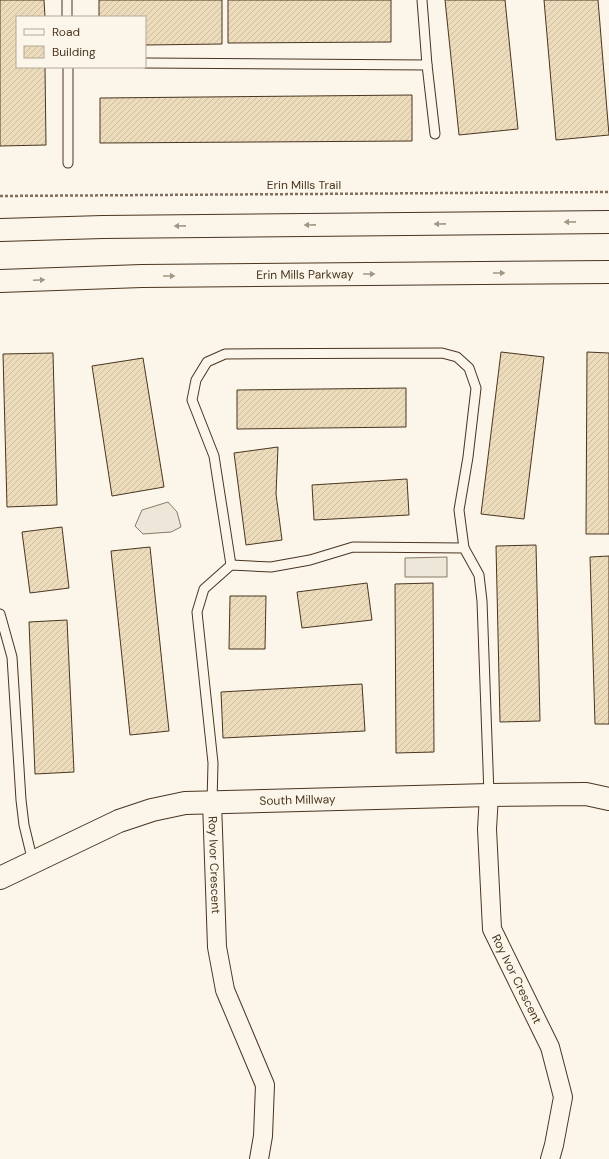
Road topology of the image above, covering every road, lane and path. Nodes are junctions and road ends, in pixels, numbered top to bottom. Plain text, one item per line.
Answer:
1 (67, 0) edge
2 (422, 0) edge
3 (67, 16) edge
4 (146, 63) edge
5 (427, 65) junction
6 (68, 68) edge
7 (435, 134) dead end
8 (68, 163) dead end
9 (609, 192) edge
10 (0, 196) edge
11 (609, 222) edge
12 (0, 230) edge
13 (609, 272) edge
14 (0, 281) edge
15 (464, 548) junction
16 (230, 565) junction
17 (0, 614) edge
18 (488, 795) junction
19 (609, 799) edge
20 (212, 802) junction
21 (33, 862) junction
22 (0, 878) edge
23 (259, 1159) edge
24 (550, 1159) edge

1 - 3 lane
2 - 5 lane
4 - 5 lane
5 - 7 lane
6 - 8 lane
9 - 10 path, Erin Mills Trail
11 -> 12 main road
14 -> 13 main road, Erin Mills Parkway
15 - 16 lane
15 - 16 lane
15 - 18 lane
16 - 20 lane
17 - 21 lane
18 - 19 main road, South Millway
18 - 20 main road, South Millway
18 - 24 street, Roy Ivor Crescent
20 - 21 main road, South Millway
20 - 23 street, Roy Ivor Crescent
21 - 22 main road, South Millway

